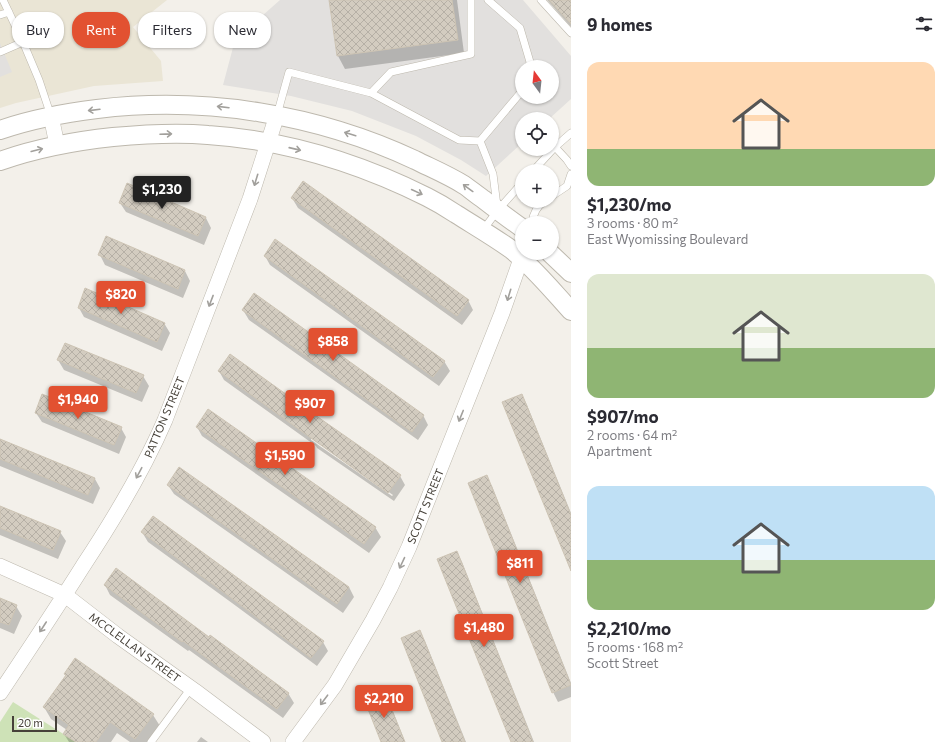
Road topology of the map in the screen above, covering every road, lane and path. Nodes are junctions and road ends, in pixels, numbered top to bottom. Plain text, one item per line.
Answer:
1 (3, 0) edge
2 (472, 0) edge
3 (488, 0) edge
4 (541, 0) edge
5 (9, 12) junction
6 (0, 15) edge
7 (12, 18) edge
8 (571, 33) edge
9 (12, 47) edge
10 (26, 48) edge
11 (0, 52) edge
12 (529, 60) edge
13 (371, 93) junction
14 (515, 99) edge
15 (277, 115) junction
16 (51, 116) junction
17 (0, 130) edge
18 (571, 133) edge
19 (480, 141) junction
20 (268, 142) junction
21 (559, 144) edge
22 (57, 145) junction
23 (559, 151) edge
24 (547, 156) edge
25 (0, 161) edge
26 (539, 164) edge
27 (571, 166) edge
28 (571, 174) edge
29 (569, 188) edge
30 (515, 192) edge
31 (559, 193) edge
32 (498, 210) junction
33 (515, 223) edge
34 (483, 230) junction
35 (515, 252) edge
36 (521, 260) edge
37 (526, 260) edge
38 (557, 260) edge
39 (571, 273) edge
40 (571, 311) edge
41 (0, 566) edge
42 (65, 595) junction
43 (191, 688) junction
44 (0, 694) edge
45 (151, 742) edge
46 (263, 742) edge
47 (293, 742) edge

1 - 5 lane
2 - 13 lane
3 - 12 lane
4 - 8 lane
5 - 6 lane
5 - 7 lane
9 - 11 lane
10 - 16 lane
13 - 15 lane
13 - 19 lane
14 - 19 lane
15 -> 16 street
15 - 20 street, PATTON STREET
32 -> 15 street
16 - 17 street
16 - 22 street
18 - 21 lane
19 - 32 lane
22 -> 20 street
20 -> 34 street
20 -> 42 street, PATTON STREET
25 -> 22 street
23 - 27 lane
24 - 26 lane
28 - 29 lane
29 - 31 lane
30 - 32 lane
32 - 33 street
32 - 34 lane
34 - 35 street
36 -> 47 street, SCOTT STREET
37 - 40 street
38 - 39 street
41 - 42 street, MCCLELLAN STREET
42 - 43 street, MCCLELLAN STREET
42 -> 44 street, PATTON STREET
43 - 45 lane
43 - 46 street, MCCLELLAN STREET

